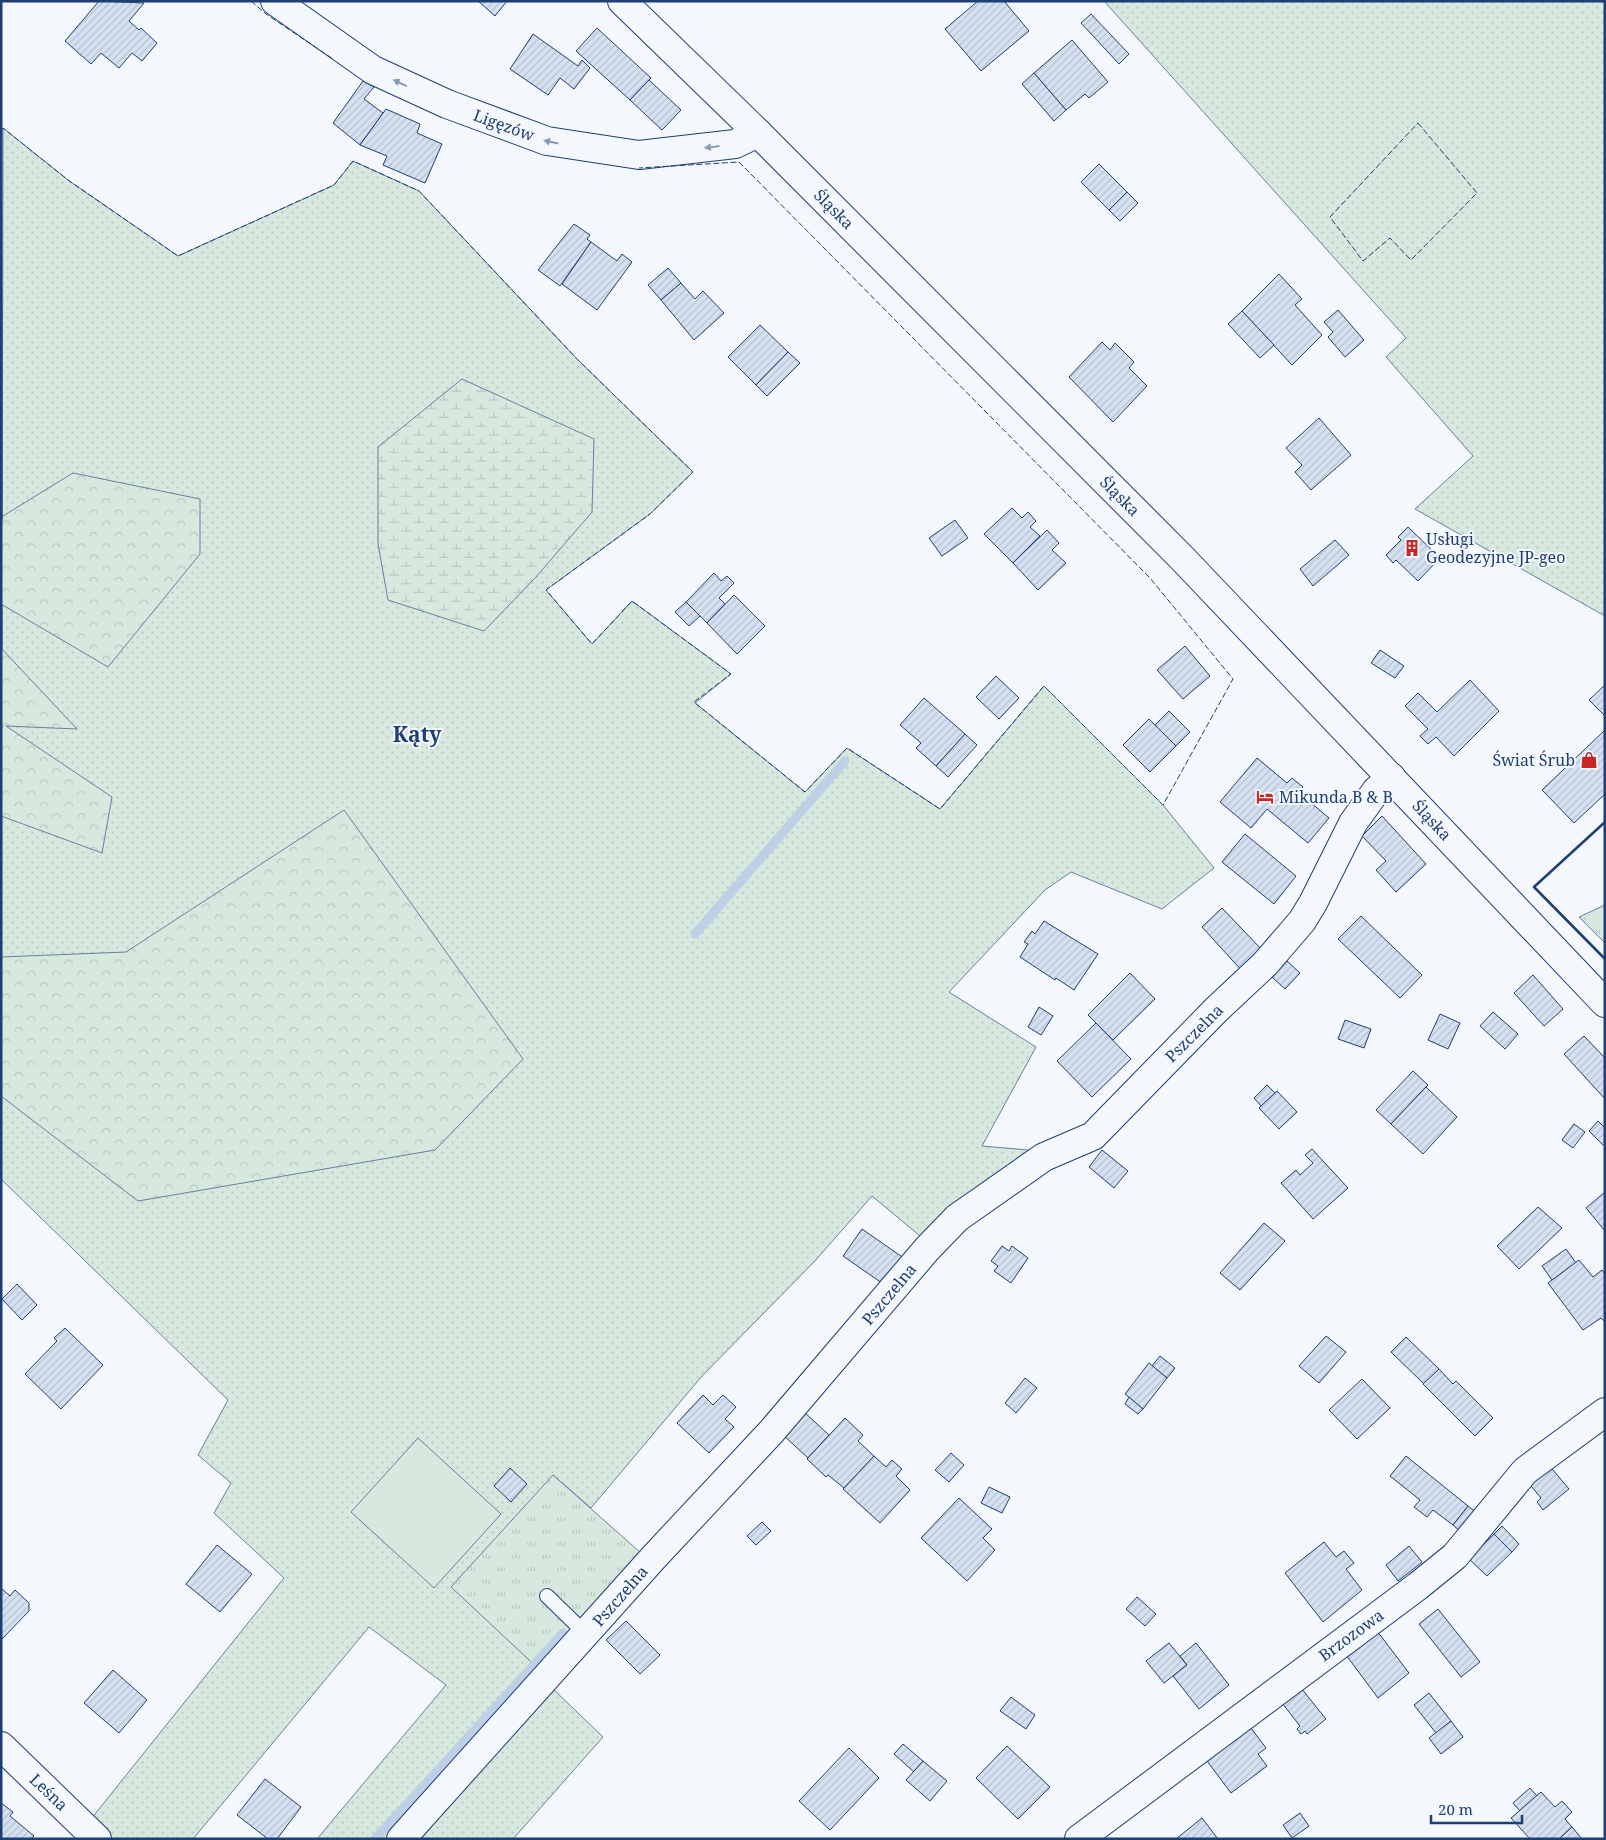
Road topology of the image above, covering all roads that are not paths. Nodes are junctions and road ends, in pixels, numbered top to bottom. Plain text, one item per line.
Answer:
1 (275, 1) edge
2 (622, 1) edge
3 (758, 133) junction
4 (1391, 776) junction
5 (1605, 1003) edge
6 (1605, 1412) edge
7 (547, 1596) dead end
8 (586, 1634) junction
9 (1, 1746) edge
10 (97, 1839) edge
11 (401, 1839) edge
12 (1079, 1839) edge

3 -> 1 street, Ligęzów
2 - 3 street, Śląska
3 - 4 street, Śląska
4 - 5 street, Śląska
4 - 8 street, Pszczelna
6 - 12 street, Brzozowa
7 - 8 lane
8 - 11 street, Pszczelna
9 - 10 street, Leśna

